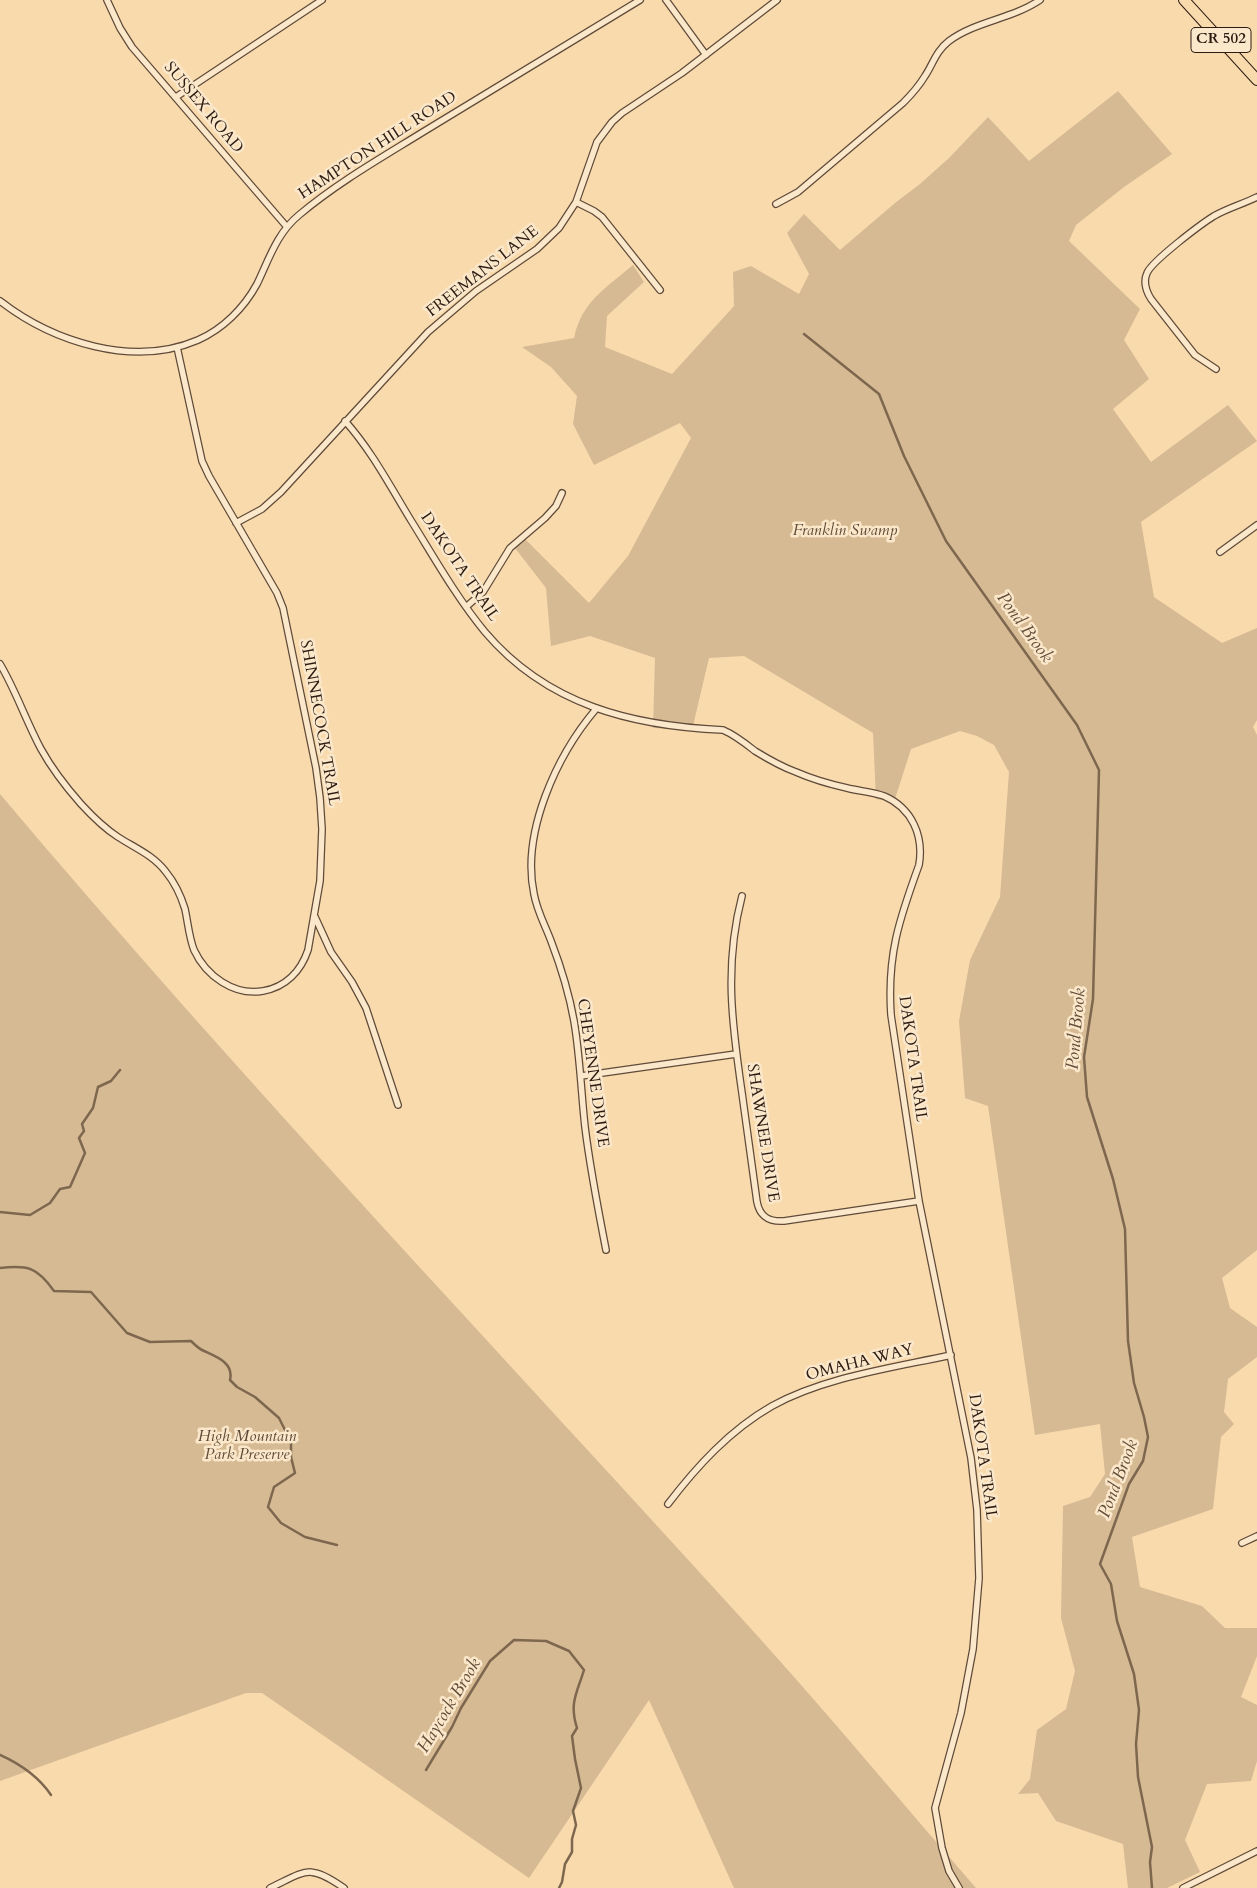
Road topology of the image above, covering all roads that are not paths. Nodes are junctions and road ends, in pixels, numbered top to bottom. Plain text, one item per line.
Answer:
1 (107, 0) edge
2 (322, 0) edge
3 (640, 0) edge
4 (666, 0) edge
5 (777, 0) edge
6 (1040, 0) edge
7 (1184, 0) edge
8 (706, 55) junction
9 (1257, 80) edge
10 (176, 97) junction
11 (1257, 198) edge
12 (576, 202) junction
13 (776, 204) dead end
14 (287, 227) junction
15 (660, 290) dead end
16 (0, 301) edge
17 (177, 346) junction
18 (1216, 369) dead end
19 (345, 421) junction
20 (562, 493) dead end
21 (236, 523) junction
22 (1257, 525) edge
23 (1220, 552) dead end
24 (466, 607) junction
25 (0, 664) edge
26 (596, 708) junction
27 (742, 896) dead end
28 (315, 917) junction
29 (736, 1054) junction
30 (581, 1076) junction
31 (398, 1105) dead end
32 (919, 1201) junction
33 (606, 1250) dead end
34 (951, 1355) junction
35 (668, 1504) dead end
36 (1257, 1536) edge
37 (1242, 1543) dead end
38 (1257, 1851) edge
39 (270, 1888) edge
40 (344, 1888) edge
41 (958, 1888) edge
42 (1183, 1888) edge

1 - 10 street, SUSSEX ROAD
2 - 10 street
3 - 14 street, HAMPTON HILL ROAD
4 - 8 street
5 - 8 street, FREEMANS LANE
6 - 13 street
7 - 9 main road, CR 502
8 - 12 street, FREEMANS LANE
10 - 14 street, SUSSEX ROAD
11 - 18 street
12 - 15 street
12 - 19 street, FREEMANS LANE
14 - 17 street, HAMPTON HILL ROAD
16 - 17 street, HAMPTON HILL ROAD
17 - 21 street, SHINNECOCK TRAIL
19 - 21 street, FREEMANS LANE
19 - 24 street, DAKOTA TRAIL
20 - 24 street
21 - 28 street, SHINNECOCK TRAIL
22 - 23 street
24 - 26 street, DAKOTA TRAIL
25 - 28 street, SHINNECOCK TRAIL
26 - 30 street, CHEYENNE DRIVE
26 - 32 street, DAKOTA TRAIL
27 - 29 street, SHAWNEE DRIVE
28 - 31 street
29 - 30 street
29 - 32 street, SHAWNEE DRIVE
30 - 33 street, CHEYENNE DRIVE
32 - 34 street, DAKOTA TRAIL
34 - 35 street, OMAHA WAY
34 - 41 street, DAKOTA TRAIL
36 - 37 street
38 - 42 street
39 - 40 street

